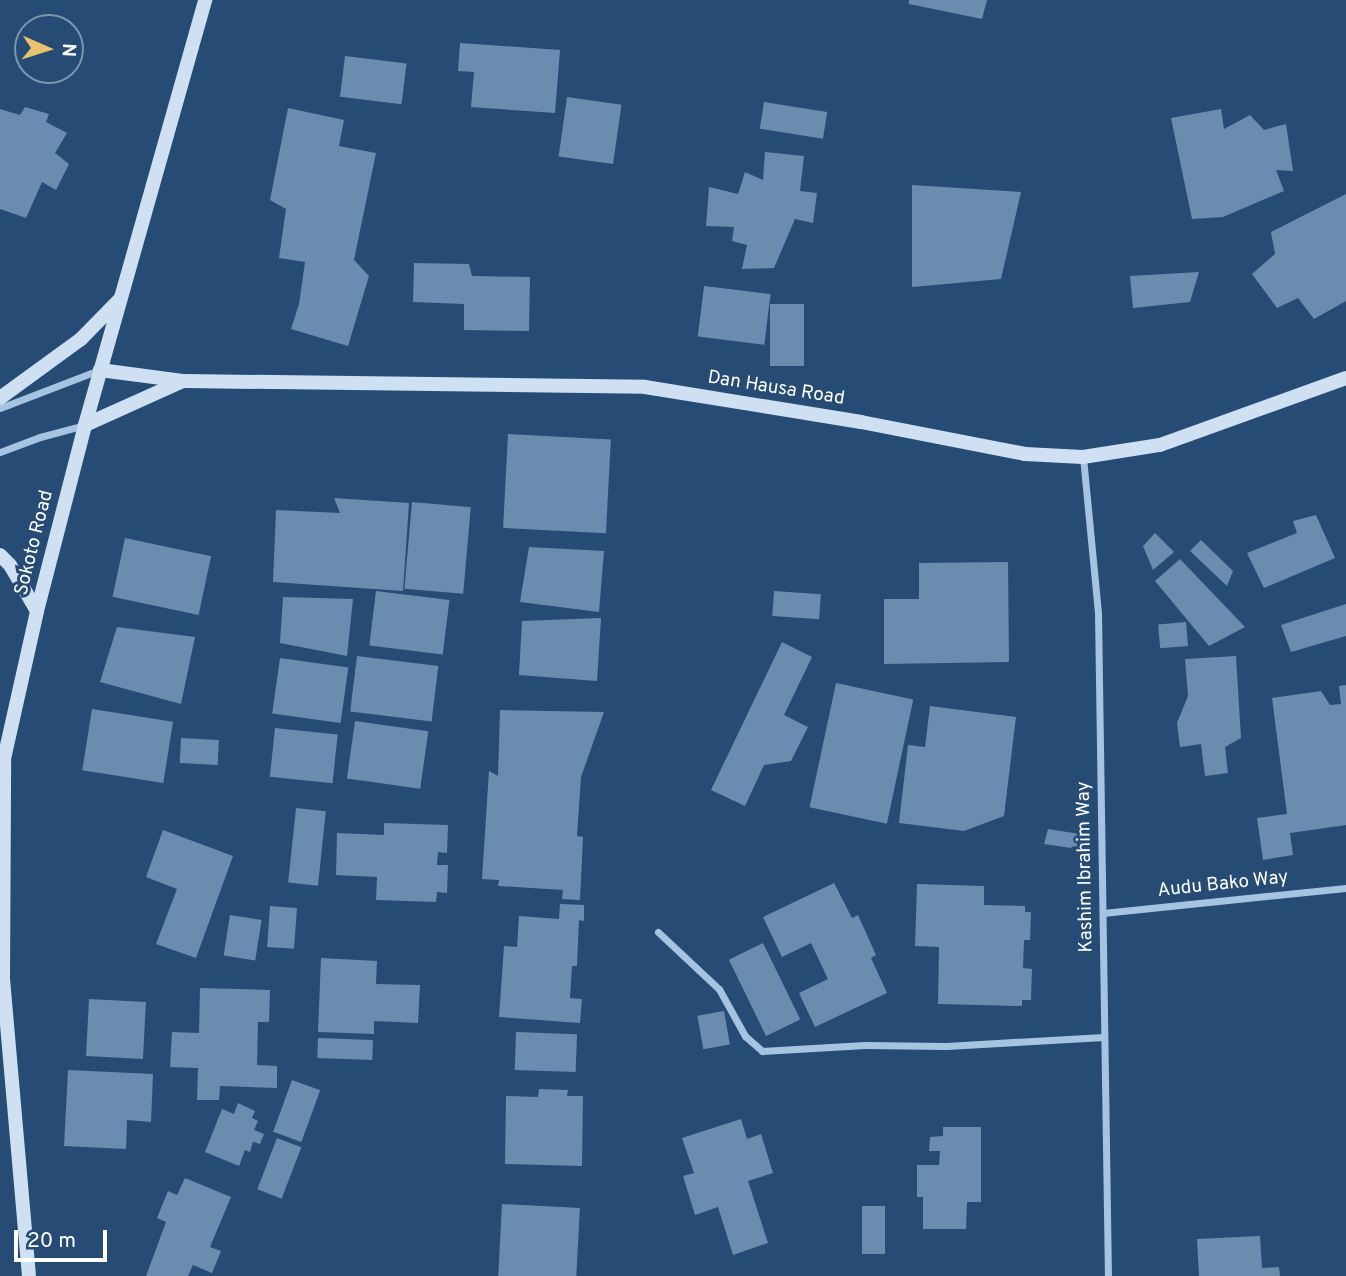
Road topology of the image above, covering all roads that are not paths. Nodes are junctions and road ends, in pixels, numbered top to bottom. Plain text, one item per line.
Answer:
1 (205, 0) edge
2 (120, 299) junction
3 (100, 370) junction
4 (1346, 378) edge
5 (184, 381) junction
6 (0, 398) edge
7 (0, 408) edge
8 (85, 425) junction
9 (0, 452) edge
10 (1083, 457) junction
11 (0, 555) edge
12 (37, 611) junction
13 (1346, 888) edge
14 (1103, 913) junction
15 (657, 932) dead end
16 (1104, 1037) junction
17 (29, 1276) edge
18 (1108, 1276) edge

1 - 2 street, Sokoto Road
2 - 3 street, Sokoto Road
2 - 6 street
3 - 5 street, Dan Hausa Road
3 - 7 street
3 - 8 street, Sokoto Road
4 - 10 street, Dan Hausa Road
5 - 8 street
5 - 10 street, Dan Hausa Road
8 - 9 street
8 - 12 street, Sokoto Road
10 - 14 street, Kashim Ibrahim Way
11 - 12 street
12 - 17 street, Sokoto Road
13 - 14 street, Audu Bako Way
14 - 16 street, Kashim Ibrahim Way
15 - 16 street
16 - 18 street, Kashim Ibrahim Way

